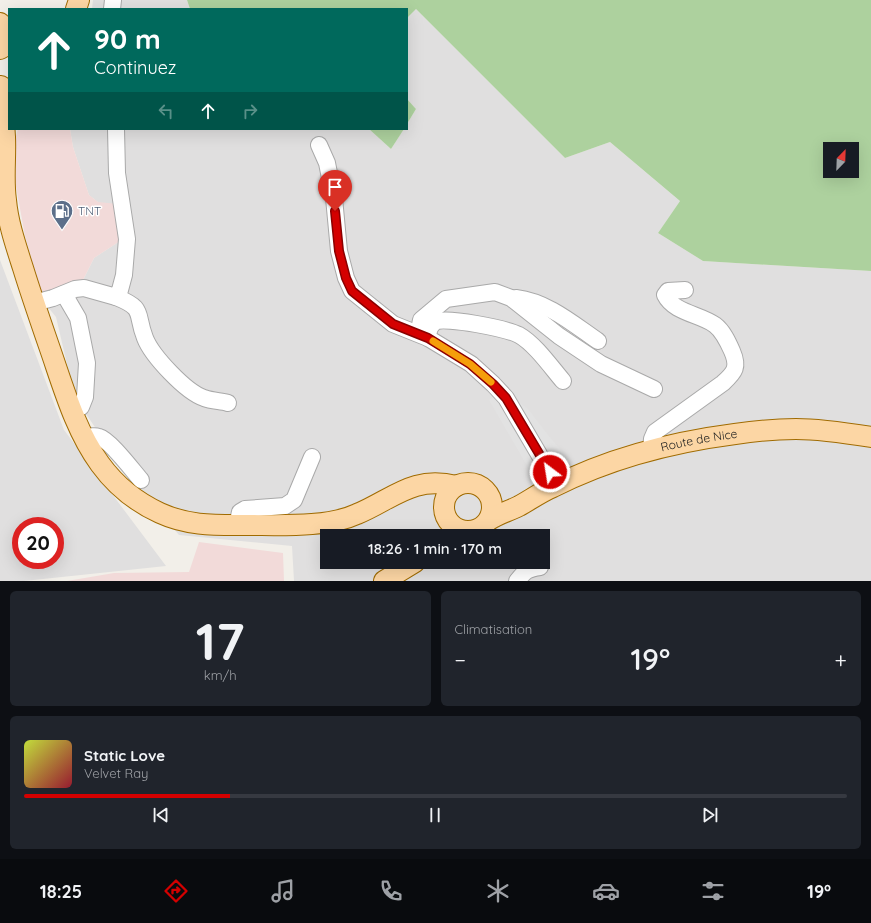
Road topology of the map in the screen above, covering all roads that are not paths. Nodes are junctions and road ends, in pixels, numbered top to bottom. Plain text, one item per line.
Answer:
1 (0, 23) edge
2 (8, 32) edge
3 (3, 87) edge
4 (116, 130) edge
5 (7, 131) edge
6 (319, 145) dead end
7 (6, 234) edge
8 (685, 290) dead end
9 (64, 294) junction
10 (116, 297) junction
11 (510, 298) junction
12 (34, 303) junction
13 (428, 335) junction
14 (598, 341) dead end
15 (563, 381) dead end
16 (654, 389) dead end
17 (228, 402) dead end
18 (73, 412) junction
19 (871, 436) edge
20 (84, 439) junction
21 (651, 449) junction
22 (312, 457) dead end
23 (141, 480) dead end
24 (557, 485) junction
25 (456, 486) junction
26 (406, 489) junction
27 (488, 494) junction
28 (536, 496) junction
29 (444, 519) edge
30 (489, 520) junction
31 (237, 525) junction
32 (457, 529) edge
33 (477, 529) edge
34 (404, 569) edge
35 (529, 569) edge
36 (384, 581) edge
37 (517, 581) edge

1 - 2 main road
3 - 5 main road
4 - 10 lane
5 - 7 main road
6 - 13 lane
7 - 12 main road
8 - 21 lane
9 - 10 lane
9 - 12 lane
9 - 18 lane
10 - 17 lane
11 - 13 lane
11 - 14 lane
11 - 16 lane
12 - 18 main road
13 - 15 lane
13 - 24 lane
18 - 20 main road
19 - 21 main road, Route de Nice
20 - 23 lane
20 - 31 main road
21 - 24 main road, Route de Nice
22 - 31 lane
24 - 28 main road, Route de Nice
25 - 26 main road
25 - 27 main road
25 - 29 main road
26 - 29 main road
26 - 31 main road
27 - 28 main road, Route de Nice
27 - 30 main road
28 - 30 main road, Route de Nice
29 - 32 main road
30 - 33 main road
34 - 36 main road
35 - 37 lane

